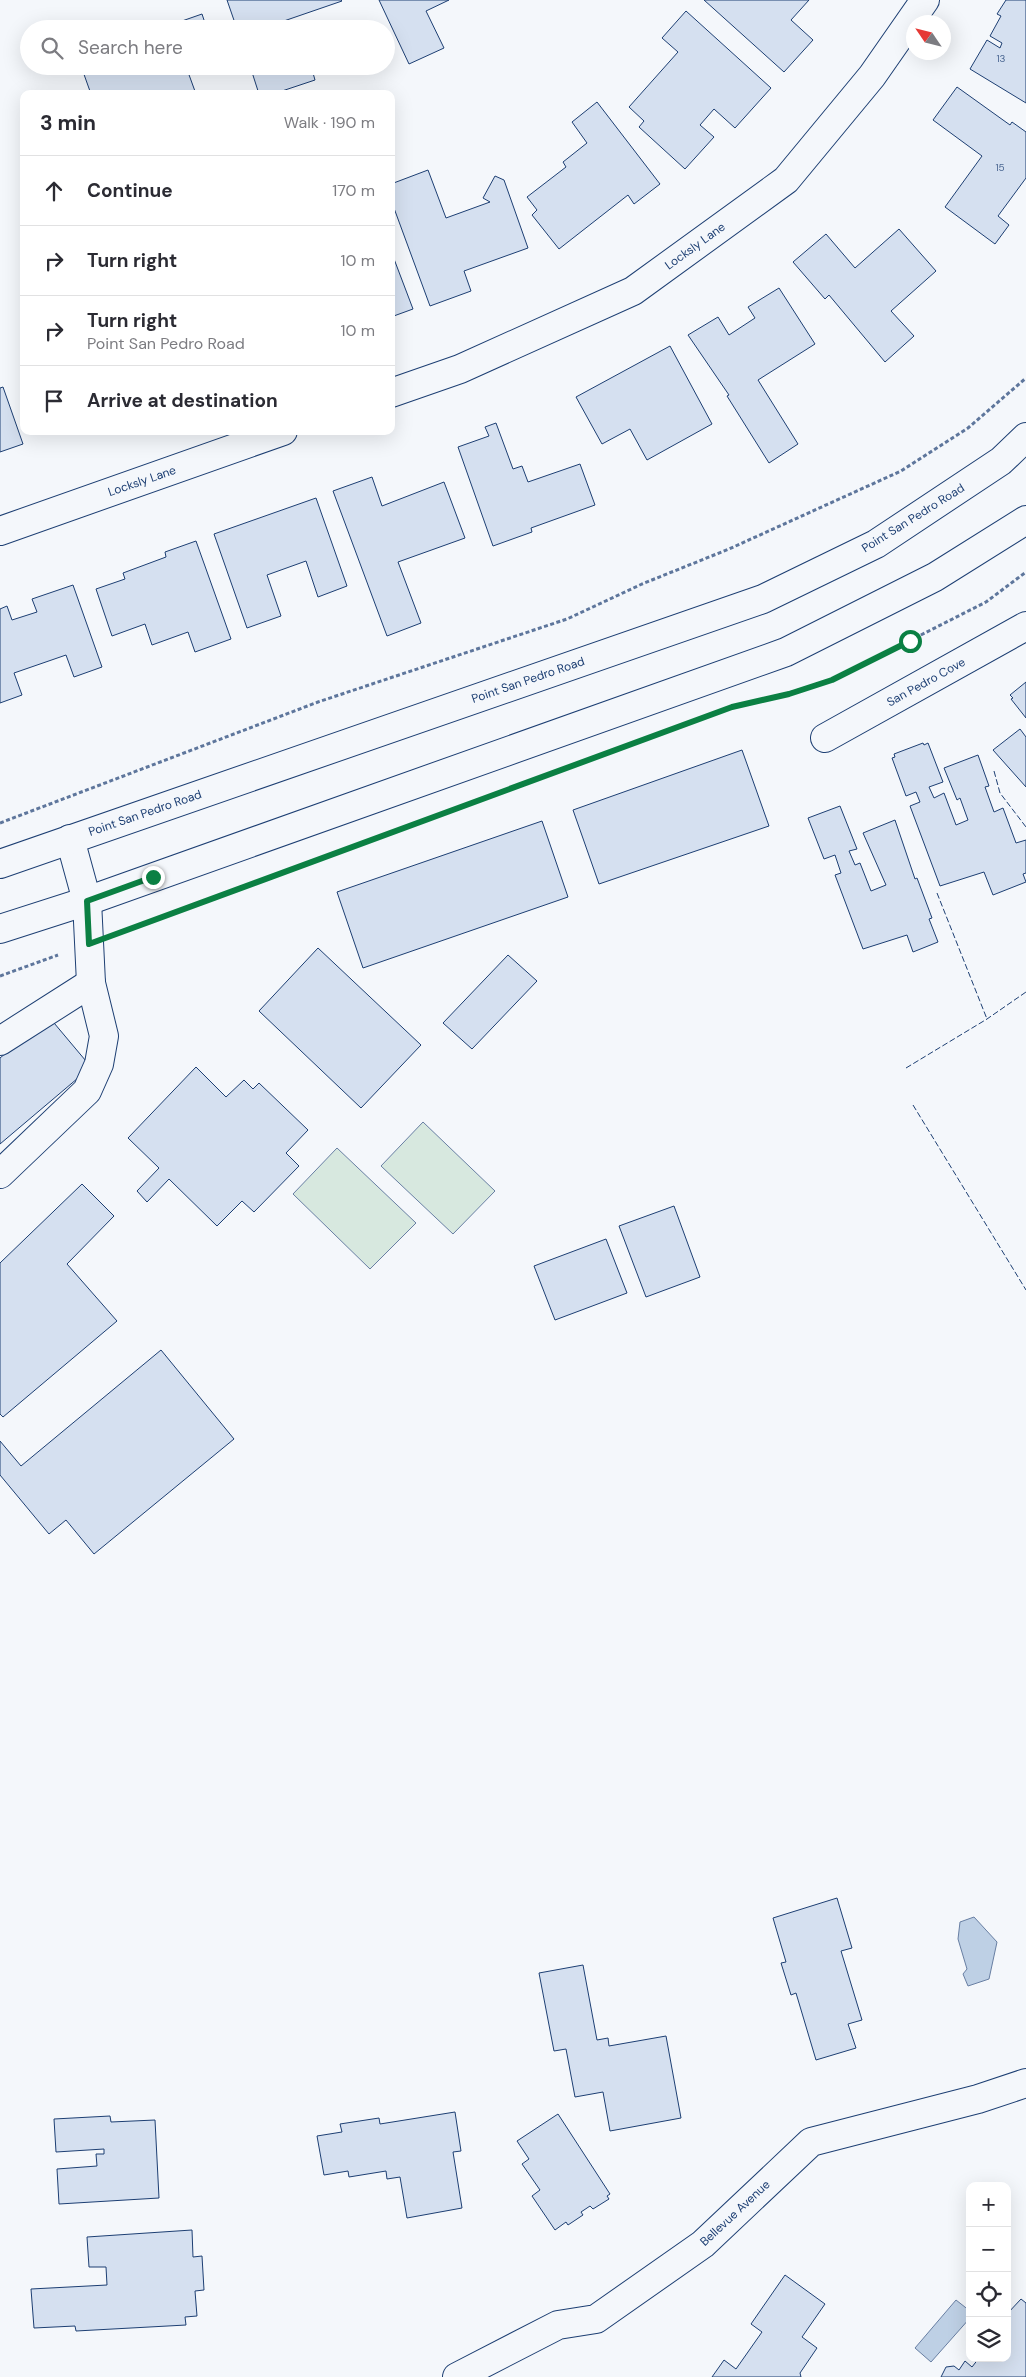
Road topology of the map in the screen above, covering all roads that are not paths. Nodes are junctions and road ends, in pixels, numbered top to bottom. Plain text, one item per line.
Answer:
1 (925, 0) edge
2 (395, 392) edge
3 (272, 435) edge
4 (1026, 438) edge
5 (1026, 520) edge
6 (0, 531) edge
7 (1026, 626) edge
8 (825, 738) dead end
9 (70, 839) junction
10 (0, 864) edge
11 (87, 901) junction
12 (0, 929) edge
13 (91, 983) junction
14 (0, 1041) edge
15 (0, 1174) edge
16 (1026, 2083) edge
17 (457, 2377) edge

1 - 2 main road, Locksly Lane
3 - 6 main road, Locksly Lane
4 - 9 main road, Point San Pedro Road
5 - 11 main road
7 - 8 main road, San Pedro Cove
9 - 10 main road, Point San Pedro Road
9 - 11 main road
11 - 12 main road
11 - 13 main road
13 - 14 main road
13 - 15 main road
16 - 17 main road, Bellevue Avenue

